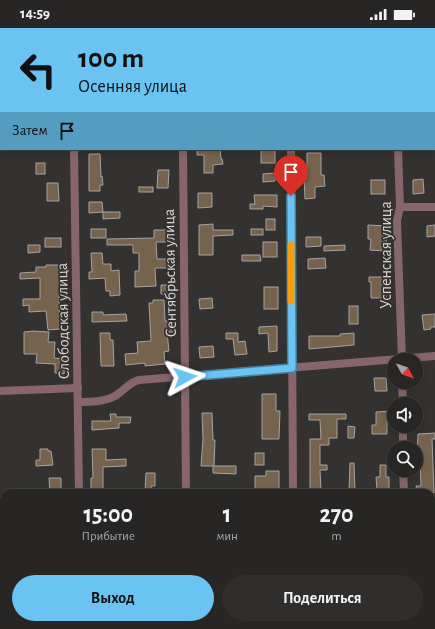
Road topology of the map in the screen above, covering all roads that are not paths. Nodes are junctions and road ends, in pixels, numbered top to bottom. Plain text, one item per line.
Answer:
1 (74, 150) edge
2 (183, 150) edge
3 (290, 150) edge
4 (398, 150) edge
5 (435, 207) edge
6 (400, 208) junction
7 (402, 353) edge
8 (435, 356) edge
9 (423, 357) edge
10 (387, 360) edge
11 (292, 368) junction
12 (185, 377) junction
13 (78, 388) junction
14 (0, 391) edge
15 (78, 402) junction
16 (403, 477) edge
17 (79, 489) edge
18 (186, 489) edge
19 (293, 489) edge
20 (404, 489) edge

1 - 13 street, Слободская улица
2 - 12 street, Сентябрьская улица
3 - 11 street
4 - 6 street, Успенская улица
5 - 6 street
6 - 7 street, Успенская улица
8 - 9 street
10 - 11 street
11 - 12 street
11 - 19 street
12 - 15 street
12 - 18 street, Сентябрьская улица
13 - 14 street
13 - 15 street, Слободская улица
15 - 17 street, Слободская улица
16 - 20 street

